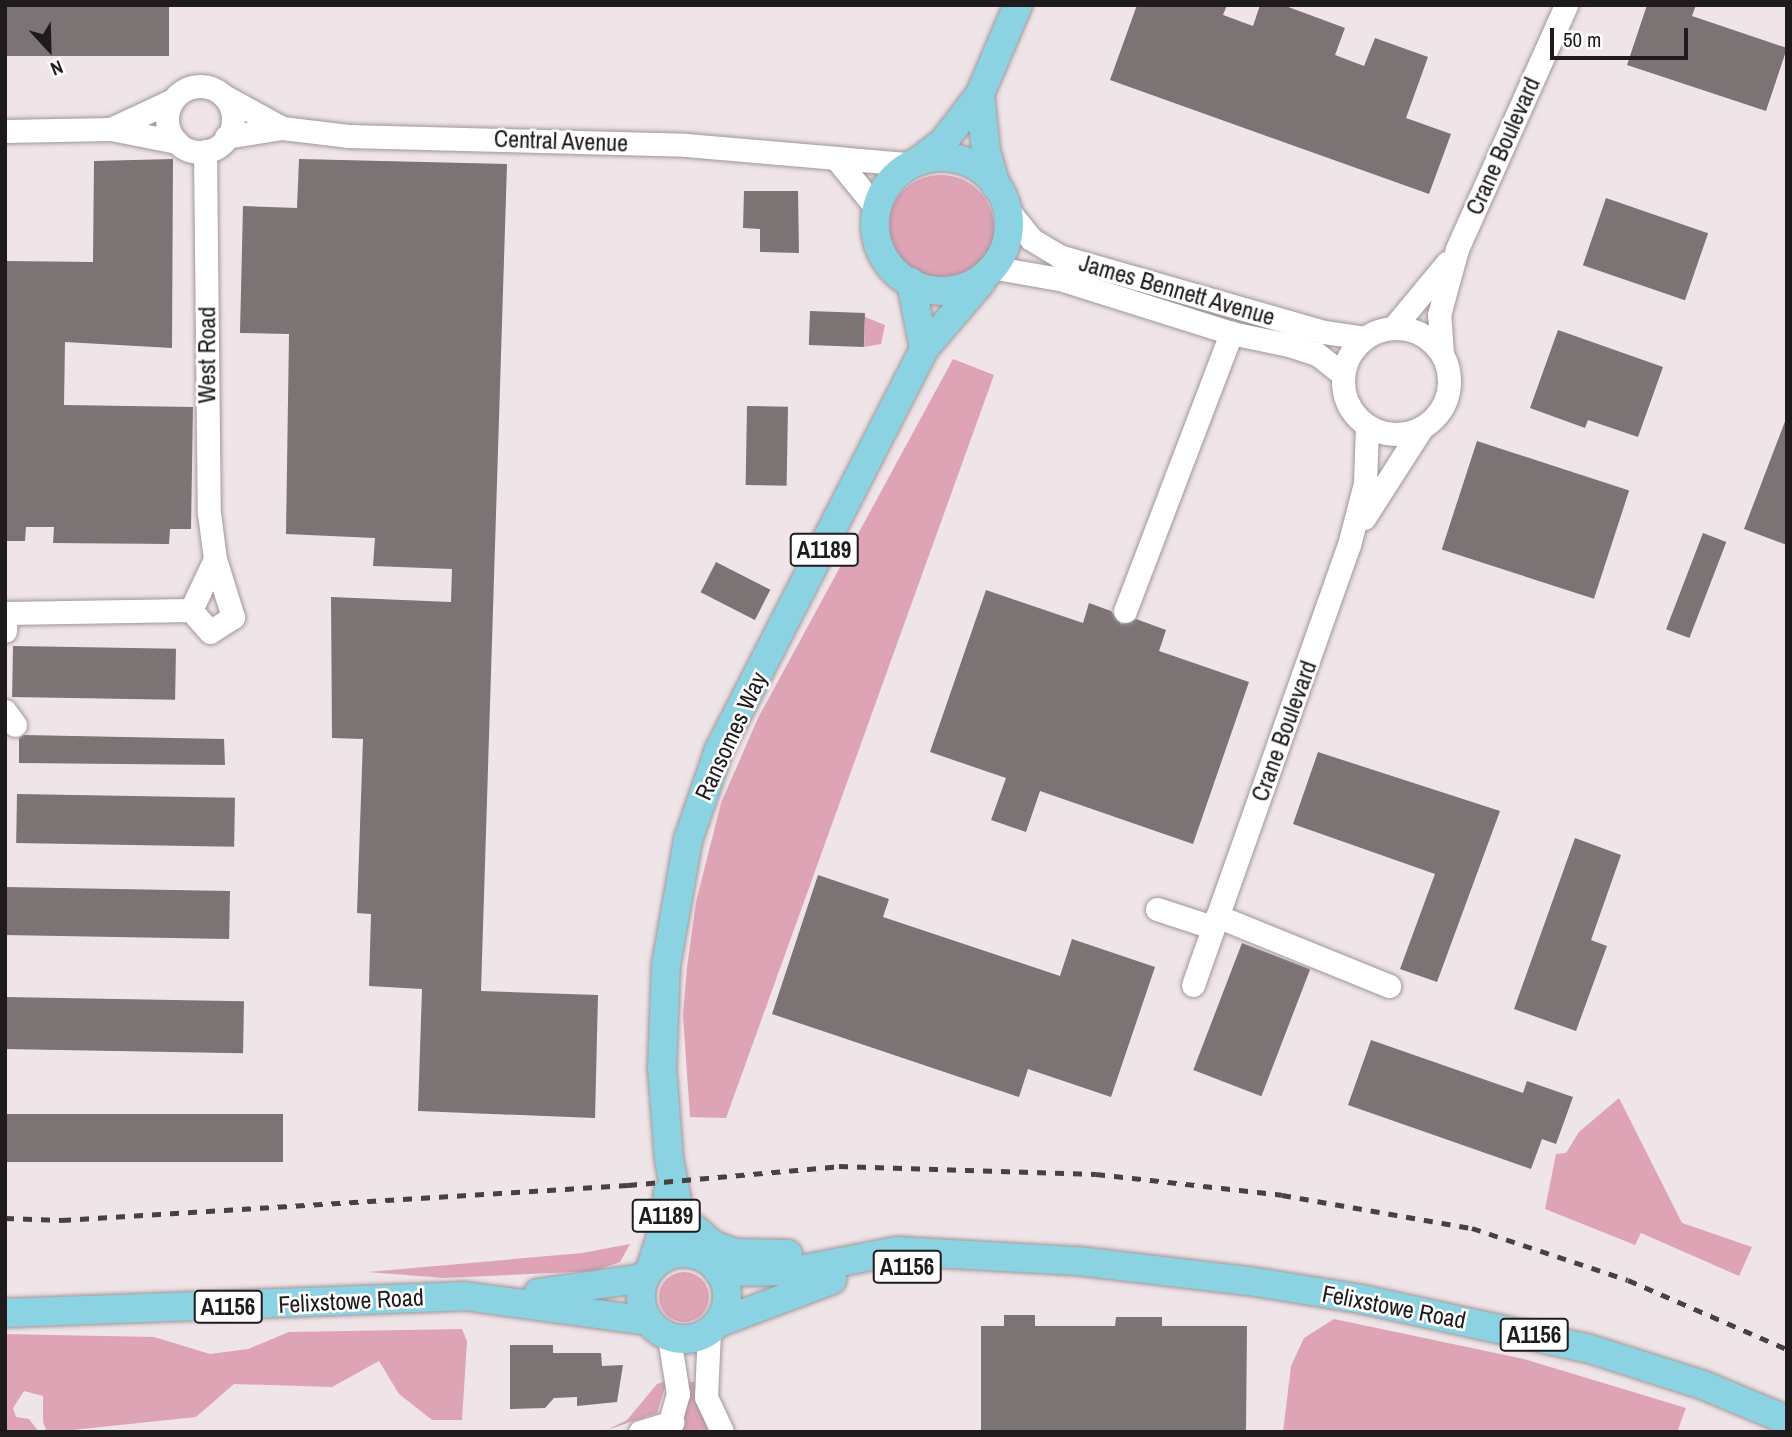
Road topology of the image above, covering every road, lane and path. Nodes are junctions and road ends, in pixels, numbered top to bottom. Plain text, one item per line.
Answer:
1 (1017, 5) edge
2 (1566, 5) edge
3 (980, 94) junction
4 (224, 96) junction
5 (173, 100) junction
6 (282, 128) junction
7 (111, 129) junction
8 (5, 131) edge
9 (226, 137) junction
10 (177, 142) junction
11 (205, 151) junction
12 (839, 162) junction
13 (915, 162) junction
14 (1002, 198) junction
15 (877, 209) junction
16 (1457, 249) junction
17 (989, 275) junction
18 (911, 282) junction
19 (1393, 328) junction
20 (1231, 333) junction
21 (1365, 338) junction
22 (924, 349) junction
23 (1442, 354) junction
24 (1343, 374) junction
25 (1367, 426) junction
26 (1421, 429) junction
27 (1349, 545) junction
28 (215, 559) junction
29 (191, 610) junction
30 (1125, 611) dead end
31 (5, 631) edge
32 (1157, 909) dead end
33 (1214, 922) junction
34 (1193, 985) dead end
35 (1389, 986) dead end
36 (669, 1158) junction
37 (676, 1195) junction
38 (897, 1251) junction
39 (696, 1255) junction
40 (1030, 1258) junction
41 (719, 1272) junction
42 (647, 1274) junction
43 (486, 1297) junction
44 (5, 1313) edge
45 (713, 1327) junction
46 (659, 1329) junction
47 (1787, 1420) edge
48 (669, 1427) edge
49 (640, 1432) edge
50 (722, 1432) edge

1 - 3 main road
2 - 16 street, Crane Boulevard
3 - 13 main road
3 - 14 main road
4 - 5 street, Central Avenue
4 - 6 street, Central Avenue
4 - 9 street
5 - 7 street, Central Avenue
5 - 10 street
6 - 9 street, Central Avenue
6 - 12 street, Central Avenue
7 - 8 street, Central Avenue
7 - 10 street, Central Avenue
9 - 11 street, Central Avenue
10 - 11 street, Central Avenue
11 - 28 street, West Road
12 - 13 street, Central Avenue
12 - 15 street
13 - 14 main road
13 - 15 main road
14 - 17 main road
14 - 21 street, James Bennett Avenue
15 - 18 main road
16 - 19 street, Crane Boulevard
16 - 23 street, Crane Boulevard
17 - 18 main road
17 - 20 street, James Bennett Avenue
17 - 22 main road, Ransomes Way / A1189
18 - 22 main road
19 - 21 street
19 - 23 street
20 - 24 street, James Bennett Avenue
20 - 30 street
21 - 24 street
22 - 36 main road, Ransomes Way / A1189
23 - 26 street
24 - 25 street
25 - 26 street
25 - 27 street, Crane Boulevard
26 - 27 street, Crane Boulevard
27 - 33 street, Crane Boulevard
28 - 29 street
28 - 29 street, West Road
29 - 31 street
32 - 33 street
33 - 34 street, Crane Boulevard
33 - 35 street
36 - 37 main road, Ransomes Way / A1189
36 - 42 main road, Ransomes Way / A1189
37 - 38 main road
37 - 39 main road, Ransomes Way / A1189
38 - 40 main road, Felixstowe Road / A1156
38 - 41 main road, Felixstowe Road / A1156
39 - 41 main road
39 - 42 main road
40 - 45 main road, Felixstowe Road / A1156
40 - 47 main road, Felixstowe Road / A1156
41 - 45 main road
42 - 43 main road, Felixstowe Road / A1156
42 - 46 main road
43 - 44 main road, Felixstowe Road / A1156
43 - 46 main road, Felixstowe Road / A1156
45 - 46 main road
45 - 50 street
46 - 48 street
48 - 49 street

